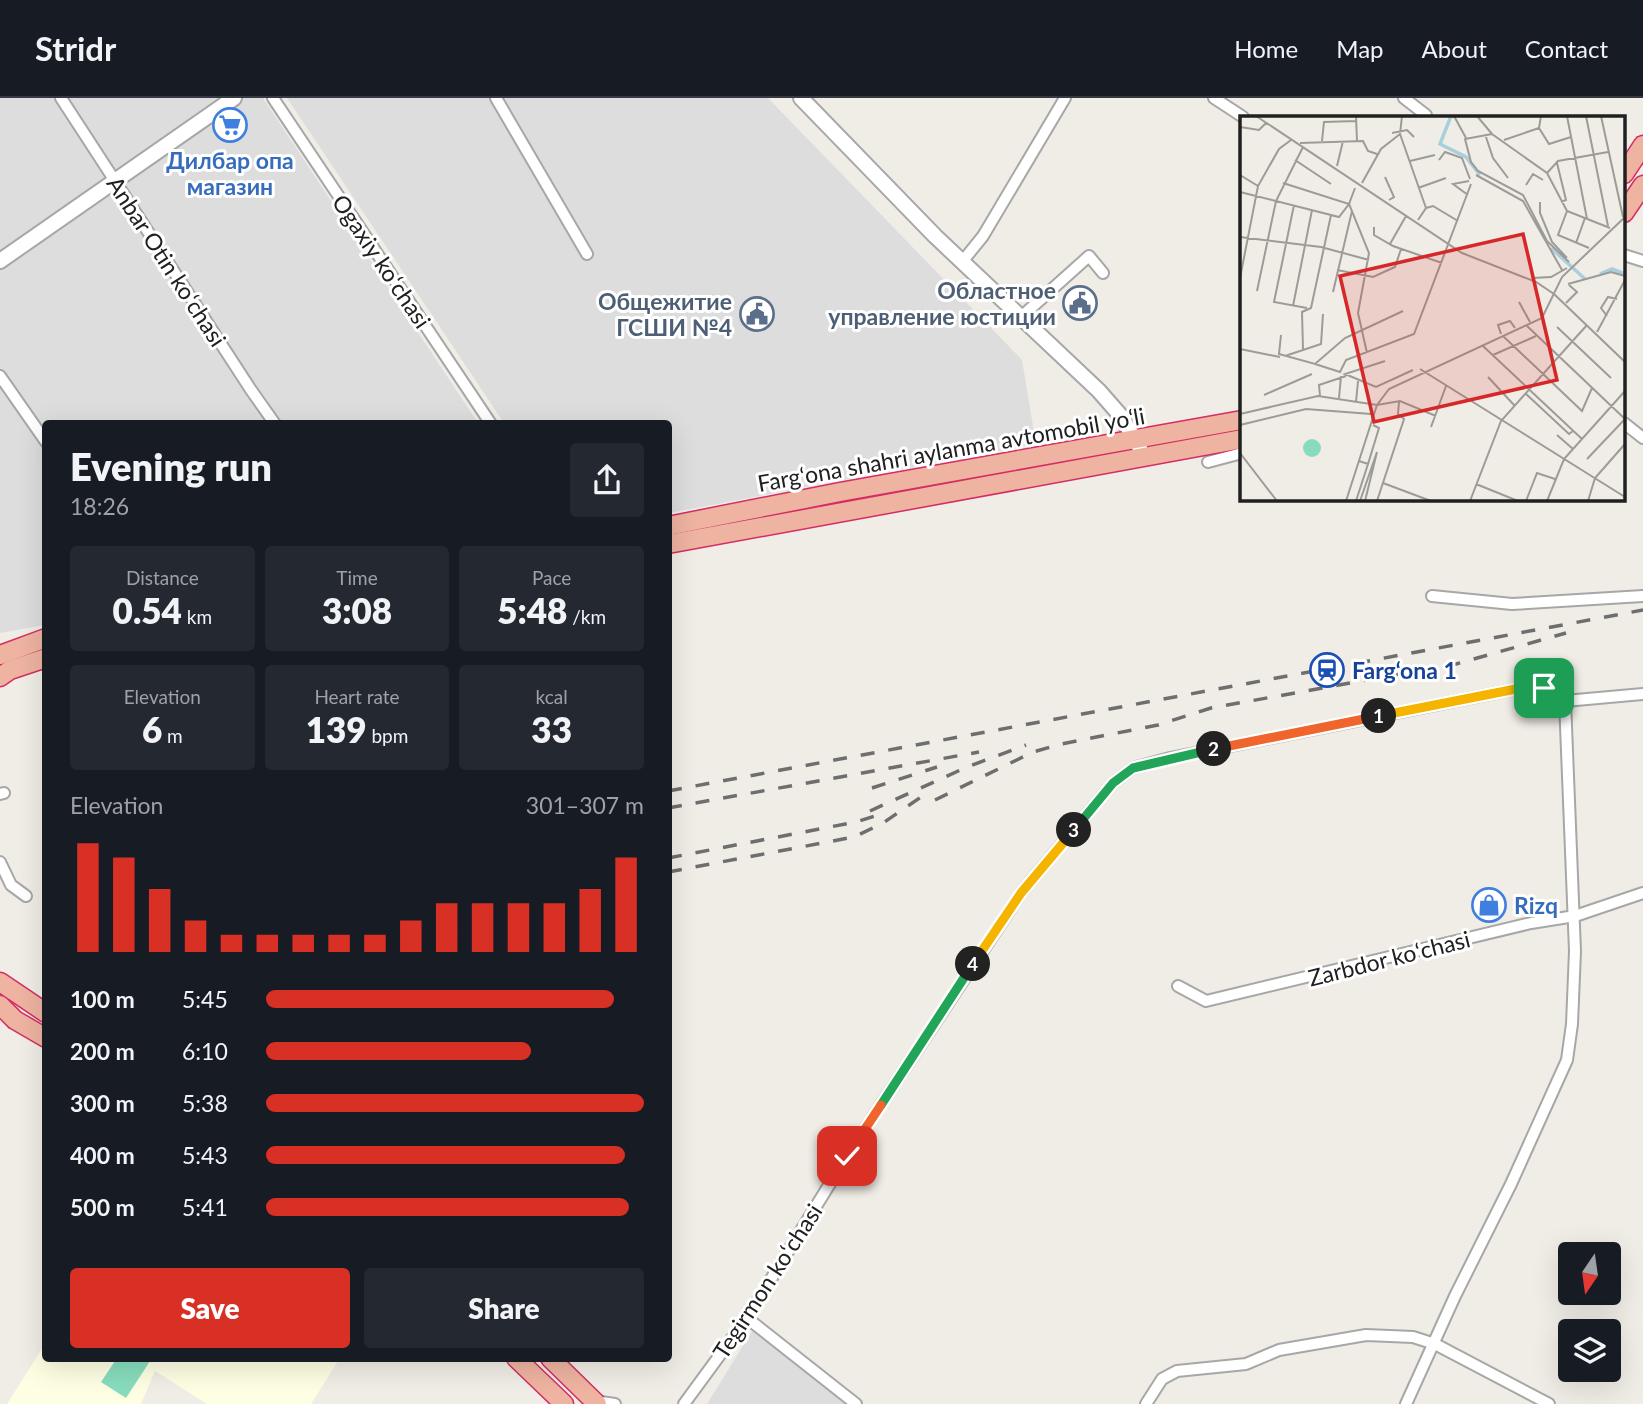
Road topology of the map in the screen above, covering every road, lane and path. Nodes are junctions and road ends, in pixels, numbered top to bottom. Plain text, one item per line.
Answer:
1 (61, 98) edge
2 (234, 98) edge
3 (273, 98) edge
4 (496, 98) edge
5 (801, 98) edge
6 (1065, 98) edge
7 (1214, 98) edge
8 (1404, 98) edge
9 (1241, 116) edge
10 (1426, 116) edge
11 (1643, 145) edge
12 (1626, 171) edge
13 (115, 180) junction
14 (1643, 185) edge
15 (1626, 210) edge
16 (587, 254) dead end
17 (1626, 256) edge
18 (0, 261) edge
19 (1643, 261) edge
20 (962, 262) junction
21 (1103, 273) dead end
22 (1021, 317) junction
23 (0, 376) edge
24 (272, 420) edge
25 (488, 420) edge
26 (1240, 422) edge
27 (1626, 425) edge
28 (42, 436) edge
29 (1643, 438) edge
30 (1240, 439) edge
31 (1141, 449) junction
32 (1240, 454) edge
33 (1208, 462) dead end
34 (672, 525) edge
35 (672, 543) edge
36 (1432, 596) dead end
37 (1643, 596) edge
38 (42, 639) edge
39 (0, 655) edge
40 (42, 659) edge
41 (0, 677) edge
42 (1643, 694) edge
43 (1565, 701) junction
44 (0, 862) edge
45 (1643, 893) edge
46 (26, 896) dead end
47 (1575, 916) junction
48 (0, 982) edge
49 (1178, 986) dead end
50 (0, 1005) edge
51 (42, 1010) edge
52 (8, 1015) edge
53 (42, 1036) edge
54 (747, 1318) junction
55 (1435, 1344) junction
56 (520, 1362) edge
57 (554, 1362) edge
58 (596, 1402) edge
59 (564, 1404) edge
60 (615, 1404) edge
61 (684, 1404) edge
62 (856, 1404) edge
63 (1146, 1404) edge
64 (1406, 1404) edge
65 (1549, 1404) edge

1 - 13 street, Anbar Otin koʻchasi
2 - 13 street
3 - 25 street, Ogaxiy koʻchasi
4 - 16 street
5 - 20 street
6 - 20 street
7 - 9 street
8 - 10 street
11 - 12 highway
13 - 18 street
13 - 24 street, Anbar Otin koʻchasi
14 - 15 highway
17 - 19 street
20 - 22 street
21 - 22 street
22 - 31 street
23 - 28 street
26 - 31 highway, Fargʻona shahri aylanma avtomobil yoʻli
27 - 29 street
30 - 31 highway, Fargʻona shahri aylanma avtomobil yoʻli
31 - 34 highway, Fargʻona shahri aylanma avtomobil yoʻli
31 - 35 highway, Fargʻona shahri aylanma avtomobil yoʻli
32 - 33 street
36 - 37 street
38 - 39 highway
40 - 41 highway
42 - 43 street, Tegirmon koʻchasi
43 - 47 street
43 - 54 street, Tegirmon koʻchasi
44 - 46 street
45 - 47 street, Zarbdor koʻchasi
47 - 49 street, Zarbdor koʻchasi
47 - 55 street
48 - 51 highway
50 - 52 highway
52 - 53 highway
54 - 61 street, Tegirmon koʻchasi
54 - 62 street
55 - 63 street
55 - 64 street
55 - 65 street
56 - 59 highway
57 - 58 highway
58 - 60 street

